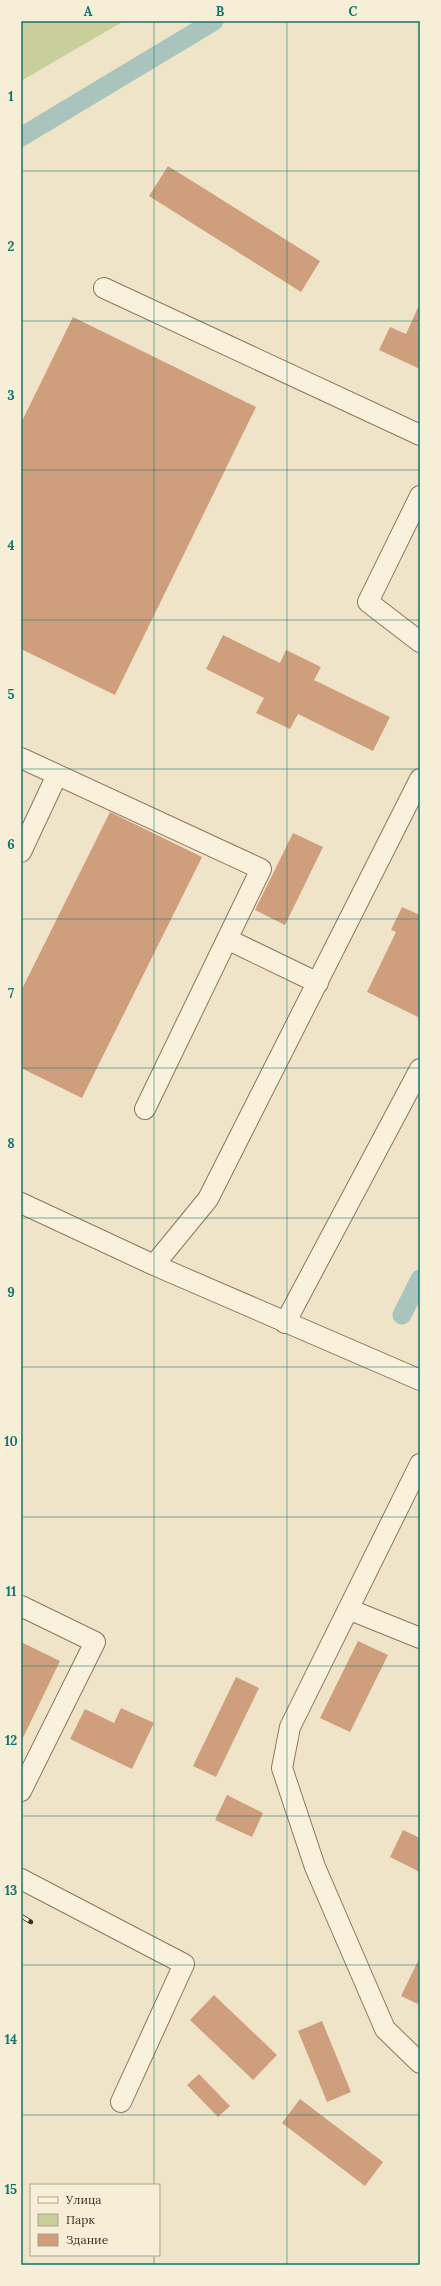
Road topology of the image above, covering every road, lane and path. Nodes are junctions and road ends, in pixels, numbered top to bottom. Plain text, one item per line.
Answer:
1 (104, 288) dead end
2 (420, 435) edge
3 (420, 496) edge
4 (420, 642) edge
5 (21, 758) edge
6 (57, 774) junction
7 (420, 779) edge
8 (21, 852) edge
9 (227, 939) junction
10 (318, 984) junction
11 (420, 1070) edge
12 (145, 1109) dead end
13 (21, 1203) edge
14 (154, 1265) junction
15 (285, 1323) junction
16 (420, 1380) edge
17 (420, 1464) edge
18 (21, 1606) edge
19 (348, 1609) junction
20 (420, 1638) edge
21 (21, 1791) edge
22 (21, 1879) edge
23 (420, 2063) edge
24 (121, 2102) dead end

1 - 2 lane
3 - 4 lane
5 - 6 lane
6 - 8 lane
6 - 9 lane
7 - 10 lane
9 - 10 lane
9 - 12 lane
10 - 14 lane
11 - 15 lane
13 - 14 lane
14 - 15 lane
15 - 16 lane
17 - 19 lane
18 - 21 lane
19 - 20 lane
19 - 23 lane
22 - 24 lane

